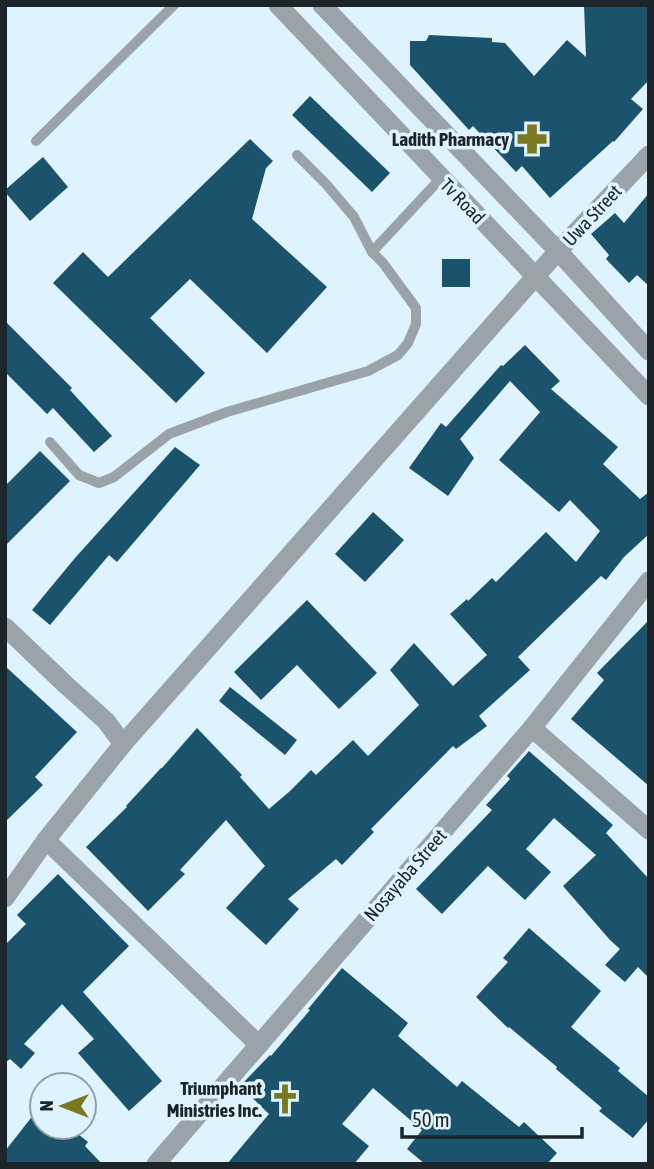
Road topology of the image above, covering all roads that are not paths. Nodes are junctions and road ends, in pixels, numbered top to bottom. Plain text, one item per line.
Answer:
1 (174, 5) edge
2 (278, 5) edge
3 (322, 5) edge
4 (36, 141) dead end
5 (297, 155) dead end
6 (649, 155) edge
7 (441, 178) junction
8 (558, 251) junction
9 (372, 252) junction
10 (537, 276) junction
11 (649, 351) edge
12 (649, 396) edge
13 (50, 442) dead end
14 (649, 582) edge
15 (5, 627) edge
16 (531, 728) junction
17 (123, 744) junction
18 (649, 830) edge
19 (46, 840) junction
20 (5, 898) edge
21 (259, 1045) junction
22 (161, 1162) edge

1 - 4 lane
2 - 7 street, Tv Road
3 - 8 street, Tv Road
5 - 9 lane
6 - 8 street, Uwa Street
7 - 9 lane
7 - 10 street, Tv Road
8 - 10 street, Uwa Street
8 - 11 street, Tv Road
9 - 13 lane
10 - 12 street, Tv Road
10 - 17 street, Uwa Street
14 - 16 street, Nosayaba Street
15 - 17 street
16 - 18 street
16 - 21 street, Nosayaba Street
17 - 19 street, Uwa Street
19 - 20 street, Uwa Street
19 - 21 street
21 - 22 street, Nosayaba Street

